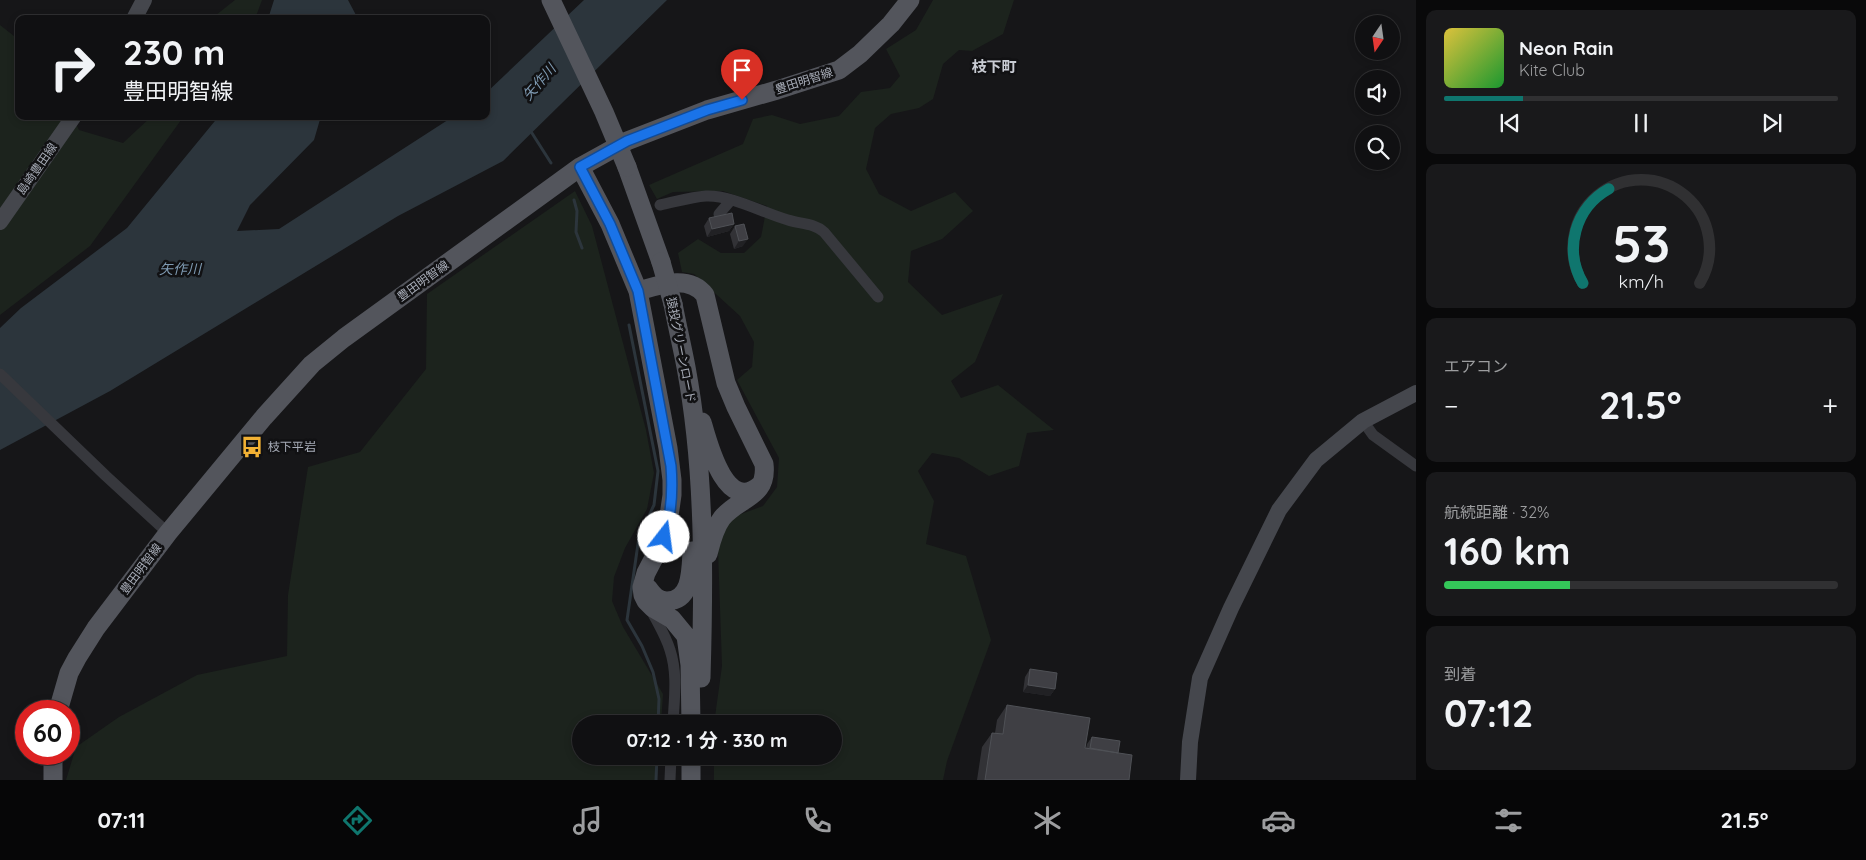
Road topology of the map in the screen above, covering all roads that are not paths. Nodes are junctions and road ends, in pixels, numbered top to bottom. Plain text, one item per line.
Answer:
1 (144, 0) edge
2 (551, 0) edge
3 (910, 0) edge
4 (136, 15) edge
5 (71, 120) edge
6 (580, 167) junction
7 (730, 200) junction
8 (660, 205) dead end
9 (719, 214) edge
10 (0, 222) edge
11 (638, 291) junction
12 (878, 297) dead end
13 (686, 368) junction
14 (0, 374) edge
15 (1416, 393) edge
16 (693, 417) junction
17 (1363, 420) junction
18 (1416, 466) edge
19 (764, 480) junction
20 (168, 533) junction
21 (650, 565) junction
22 (703, 576) junction
23 (646, 602) junction
24 (61, 700) edge
25 (673, 715) edge
26 (691, 715) edge
27 (700, 715) edge
28 (53, 765) edge
29 (671, 765) edge
30 (691, 765) edge
31 (699, 765) edge
32 (53, 780) edge
33 (670, 780) edge
34 (691, 780) edge
35 (699, 780) edge
36 (1188, 780) edge

1 - 4 street
2 - 13 main road, 猿投グリーンロード, bridge
3 - 6 main road, 豊田明智線
5 - 10 street, 島崎豊田線
6 - 11 main road
6 - 20 main road, 豊田明智線
7 - 8 street
7 - 9 street
7 - 12 street
11 - 19 main road
11 - 21 main road
13 - 16 main road, 猿投グリーンロード
13 - 19 main road
14 - 20 street
15 - 17 street
16 - 21 main road
16 - 22 main road, 猿投グリーンロード
17 - 18 street
17 - 36 street
19 - 22 main road
20 - 24 main road, 豊田明智線
21 - 23 main road
22 - 27 main road, 猿投グリーンロード
23 - 25 street
23 - 26 main road
28 - 32 main road
29 - 33 street
30 - 34 main road
31 - 35 main road

